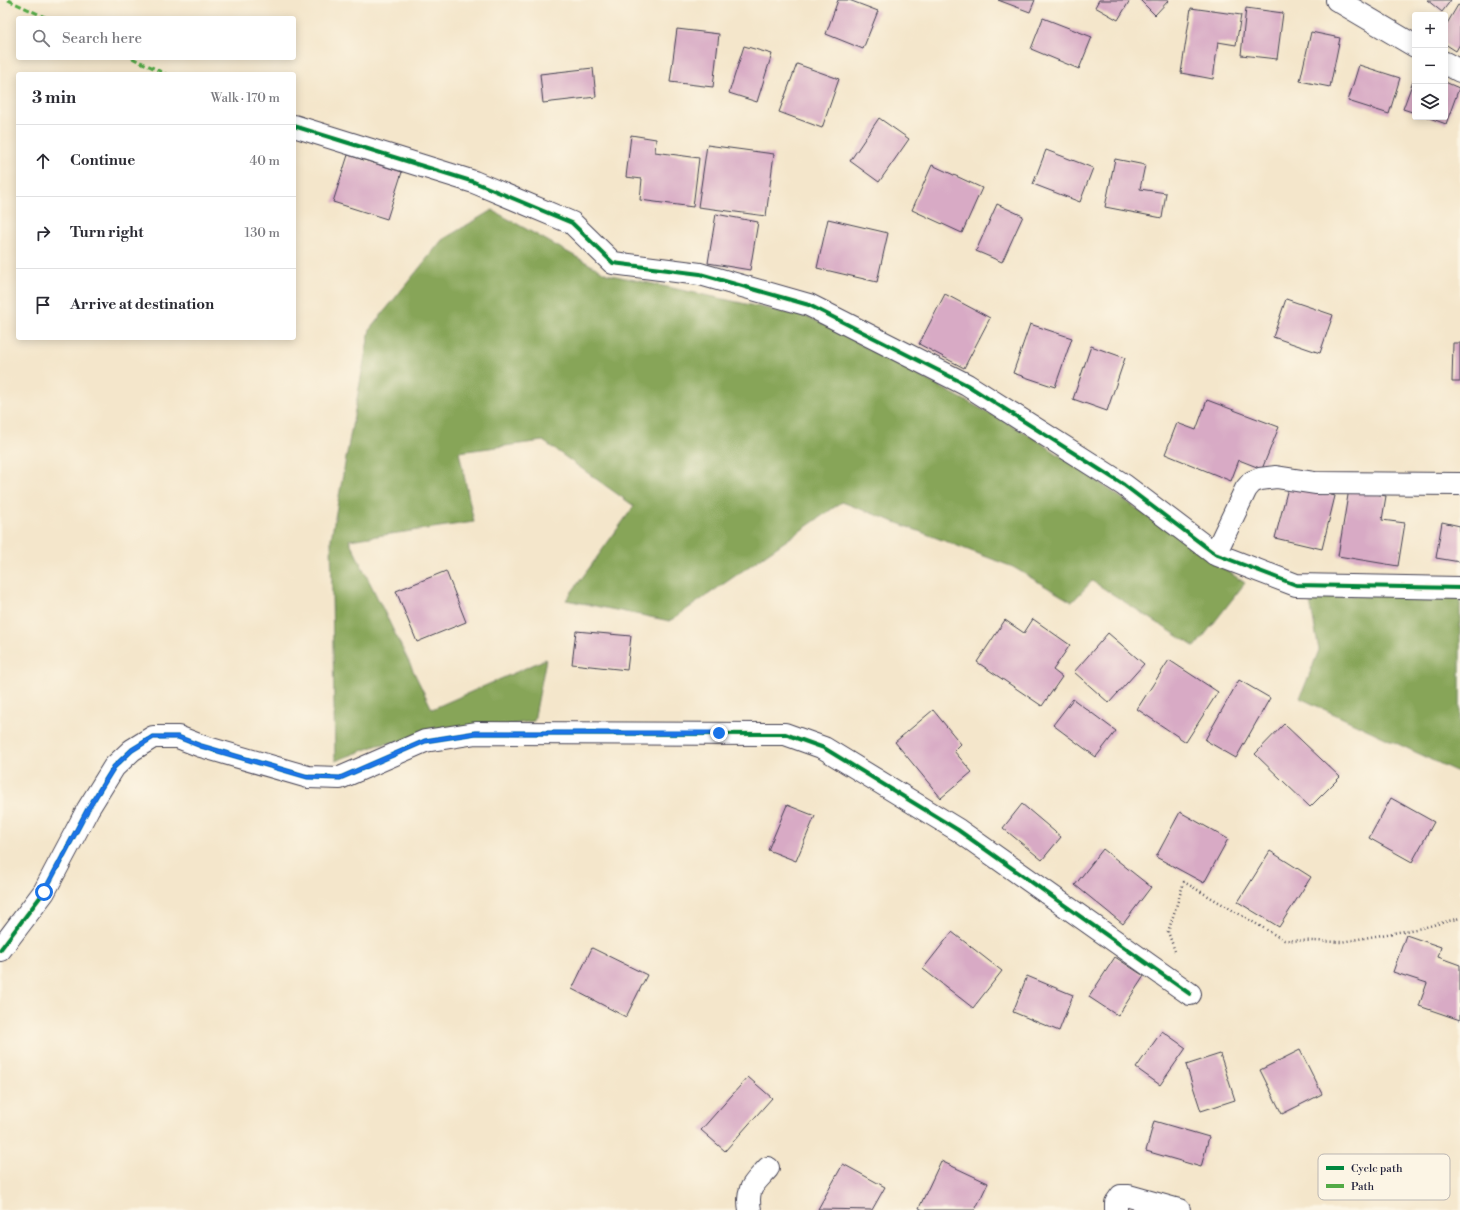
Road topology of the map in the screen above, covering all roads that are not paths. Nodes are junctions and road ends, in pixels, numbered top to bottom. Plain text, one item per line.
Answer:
1 (1337, 0) edge
2 (1412, 44) edge
3 (1448, 65) edge
4 (1460, 71) edge
5 (296, 127) edge
6 (1460, 484) edge
7 (1215, 554) junction
8 (1460, 588) edge
9 (0, 950) edge
10 (1190, 994) dead end
11 (768, 1168) dead end
12 (750, 1210) edge
13 (1116, 1210) edge
14 (1179, 1210) edge

1 - 2 street
3 - 4 street
5 - 7 street
6 - 7 street
7 - 8 street
9 - 10 street
11 - 12 street
13 - 14 street

